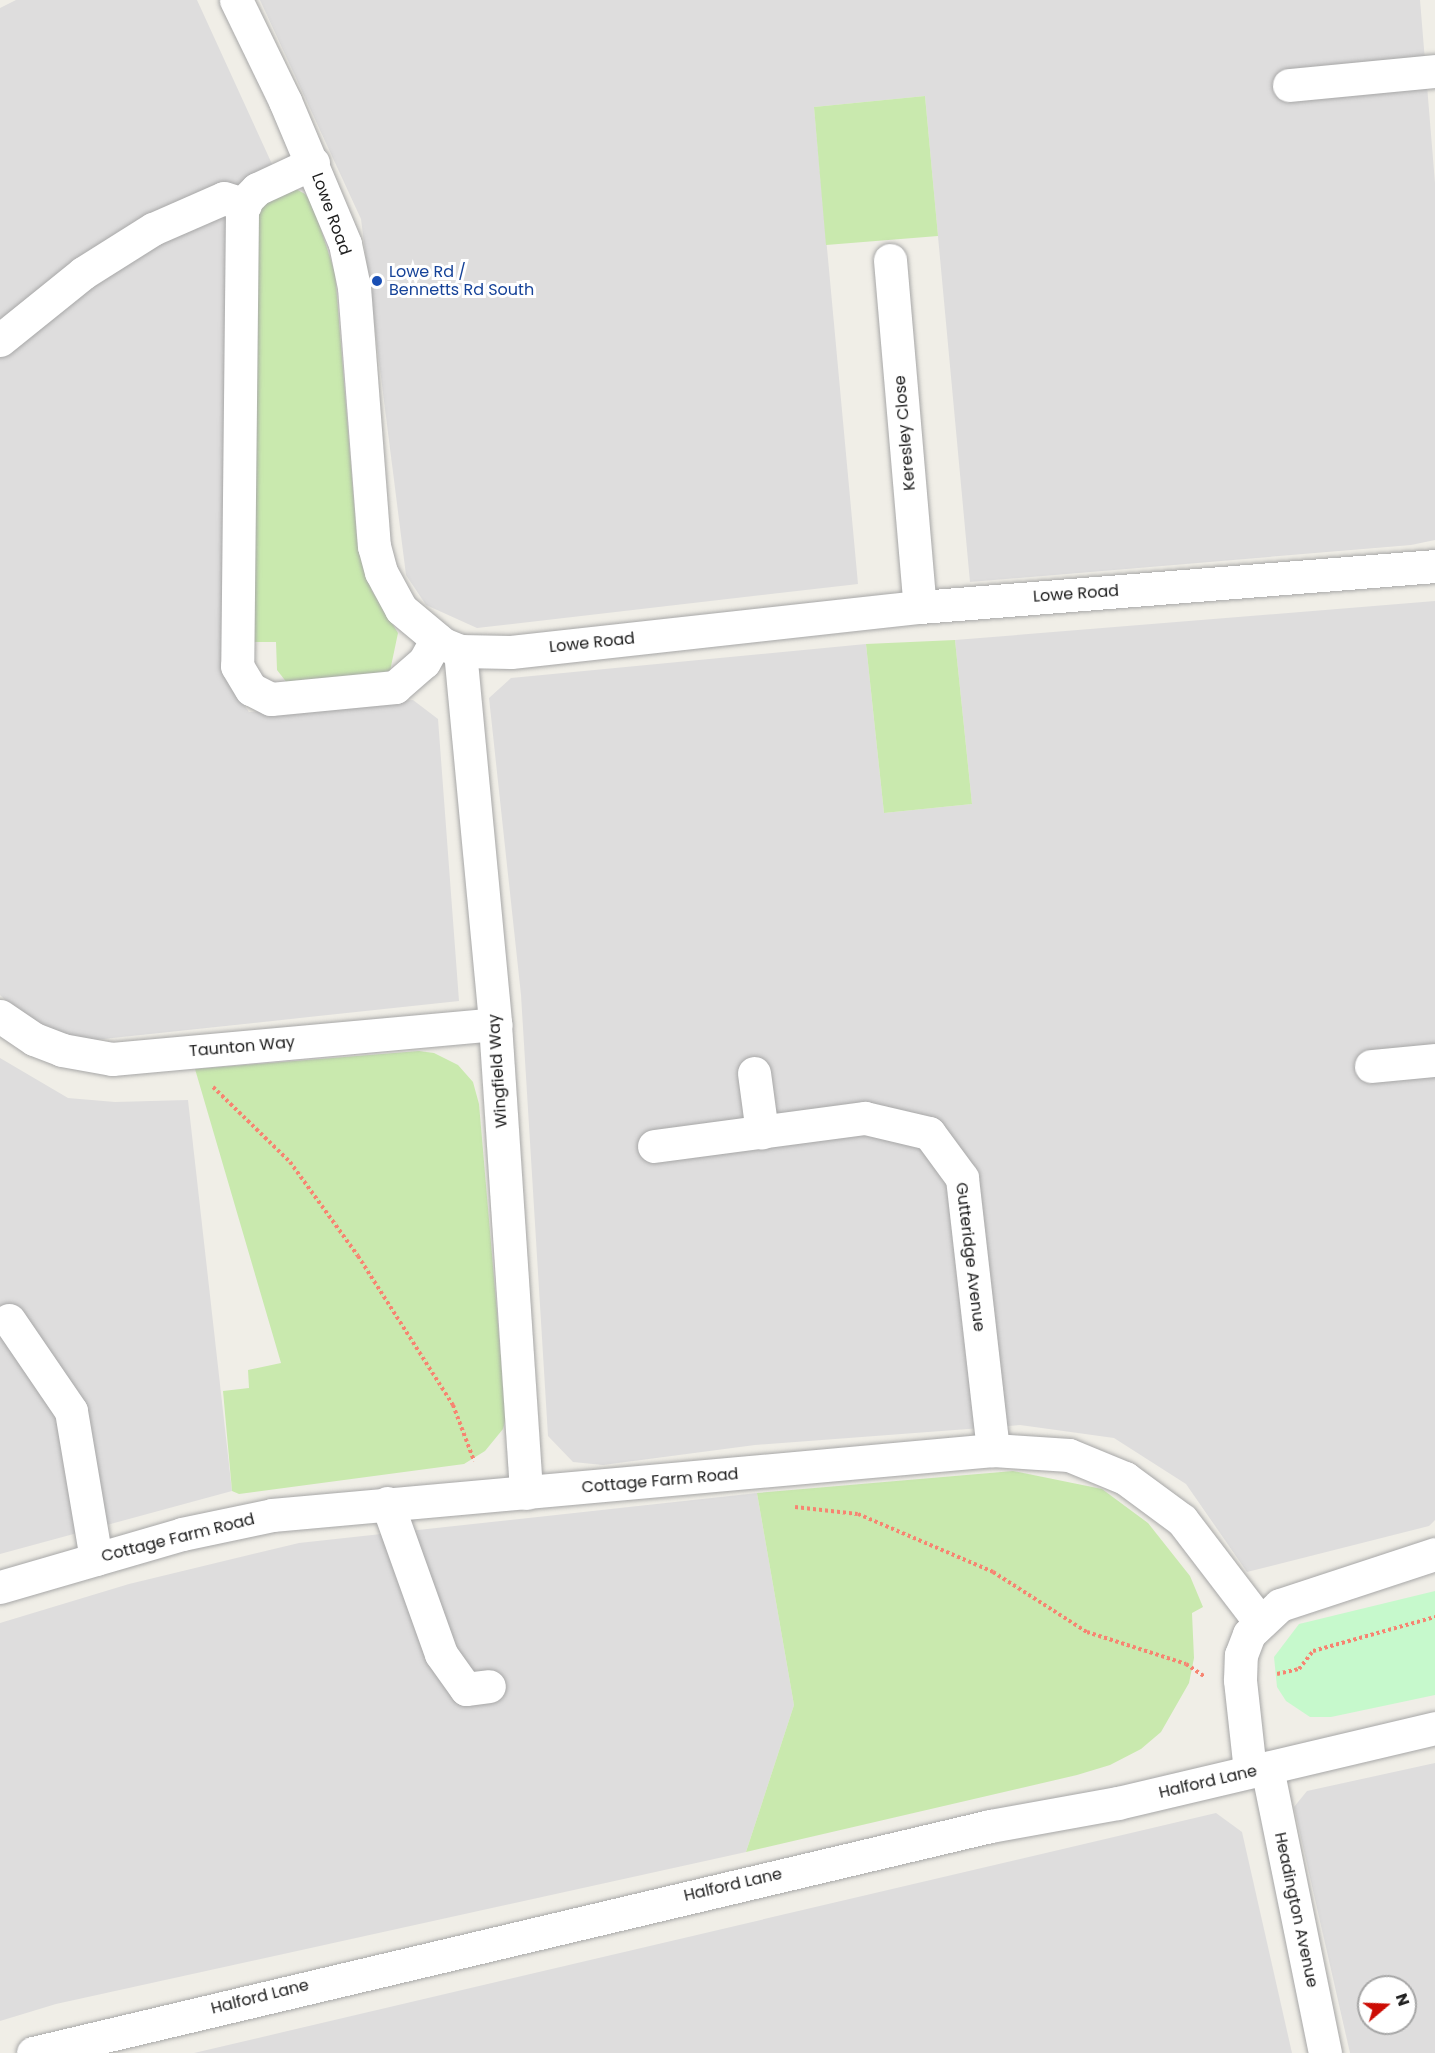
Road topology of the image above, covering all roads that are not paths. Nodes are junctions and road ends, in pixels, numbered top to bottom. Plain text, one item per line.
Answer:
1 (236, 0) edge
2 (1435, 71) edge
3 (1289, 85) dead end
4 (313, 163) junction
5 (244, 205) junction
6 (890, 260) dead end
7 (0, 339) edge
8 (1435, 566) edge
9 (920, 606) junction
10 (449, 645) junction
11 (0, 1016) edge
12 (495, 1024) junction
13 (1435, 1060) edge
14 (1371, 1066) dead end
15 (754, 1073) dead end
16 (762, 1132) junction
17 (654, 1146) dead end
18 (9, 1320) dead end
19 (993, 1450) junction
20 (526, 1492) junction
21 (387, 1503) junction
22 (1435, 1554) edge
23 (96, 1559) junction
24 (0, 1587) edge
25 (1260, 1622) junction
26 (489, 1686) dead end
27 (1435, 1728) edge
28 (1258, 1769) junction
29 (33, 2053) edge
30 (1325, 2053) edge

1 - 4 street, Lowe Road
2 - 3 street
4 - 5 street
4 - 10 street, Lowe Road
5 - 7 street
5 - 10 street
6 - 9 street, Keresley Close
8 - 9 street, Lowe Road
9 - 10 street, Lowe Road
10 - 12 street, Wingfield Way
11 - 12 street, Taunton Way
12 - 20 street, Wingfield Way
13 - 14 street
15 - 16 street
16 - 17 street, Gutteridge Avenue
16 - 19 street, Gutteridge Avenue
18 - 23 street
19 - 20 street, Cottage Farm Road
19 - 25 street, Cottage Farm Road
20 - 21 street, Cottage Farm Road
21 - 23 street, Cottage Farm Road
21 - 26 street
22 - 25 street
23 - 24 street, Cottage Farm Road
25 - 28 street, Headington Avenue
27 - 28 street, Halford Lane
28 - 29 street, Halford Lane
28 - 30 street, Headington Avenue

